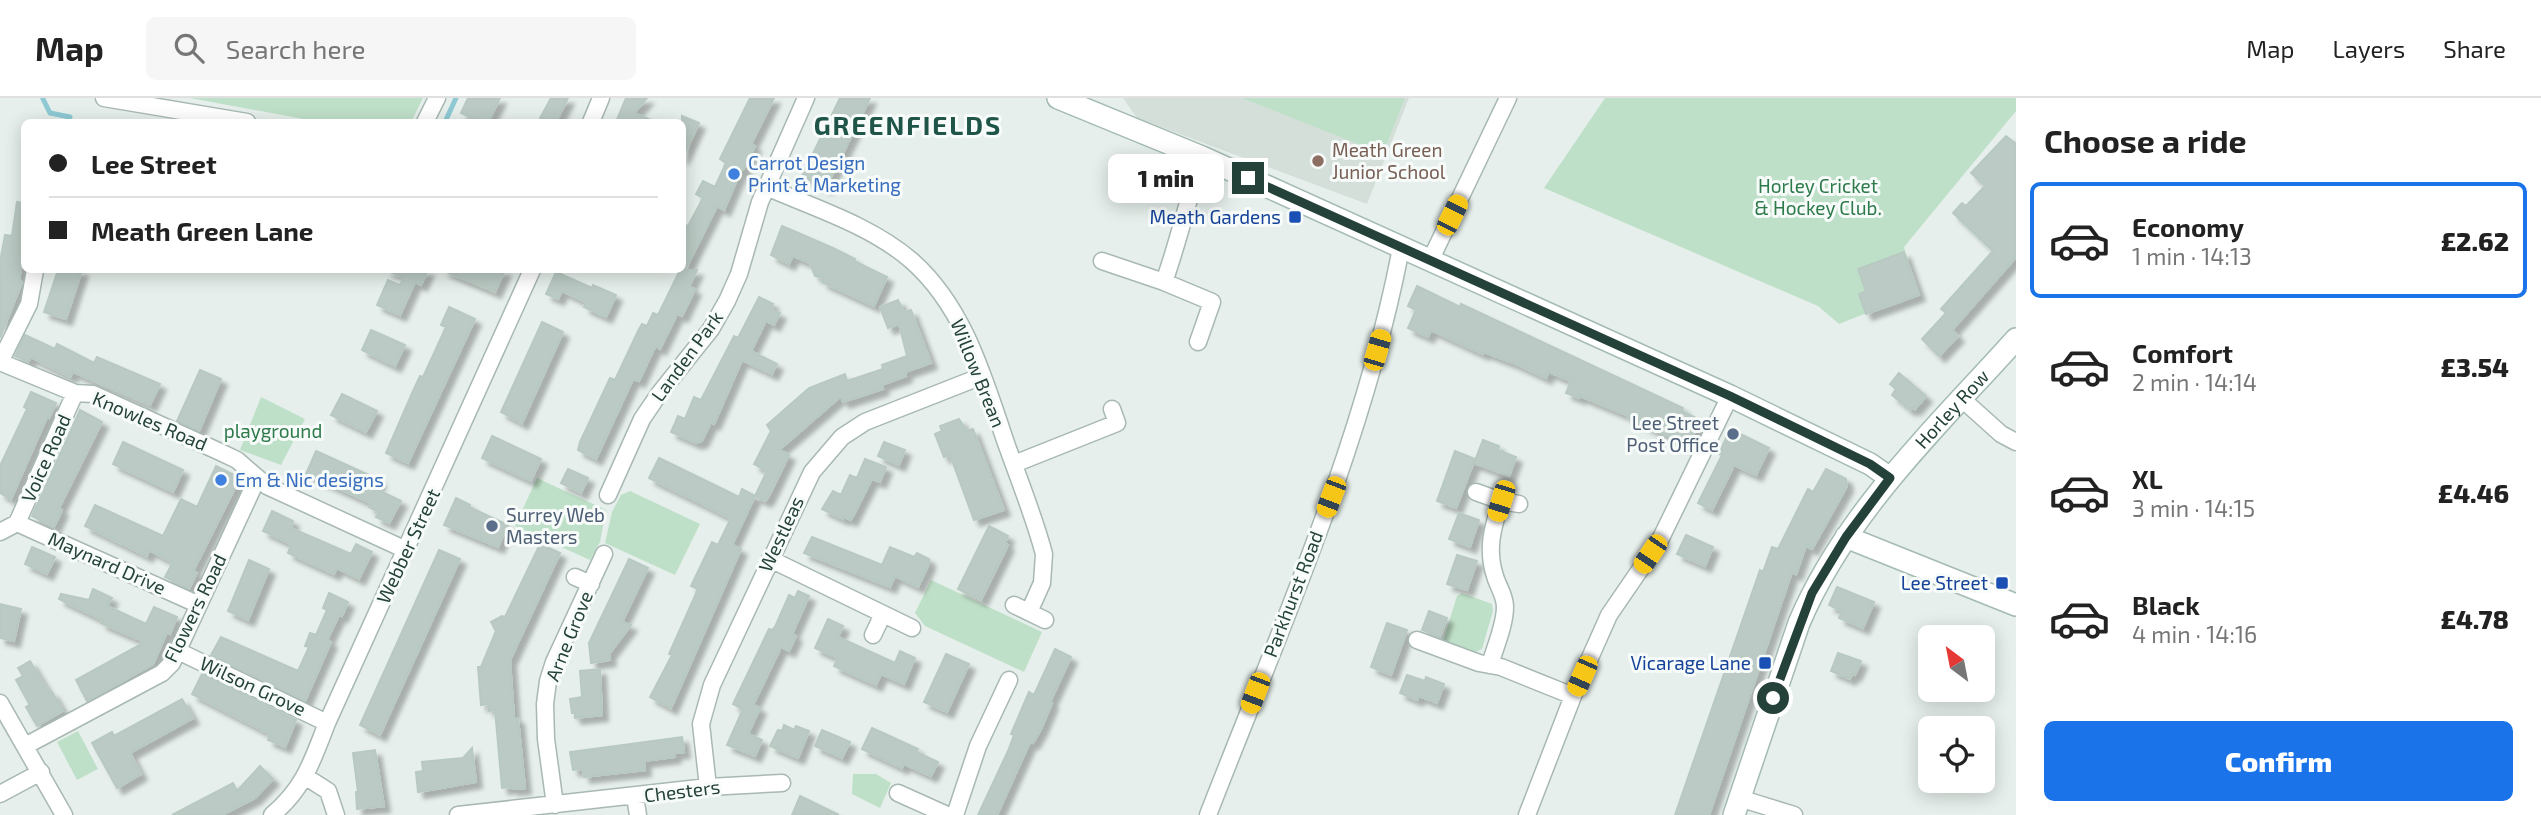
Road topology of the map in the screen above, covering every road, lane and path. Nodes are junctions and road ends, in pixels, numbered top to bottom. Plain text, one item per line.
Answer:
1 (104, 98) edge
2 (437, 98) edge
3 (601, 98) edge
4 (806, 98) edge
5 (1058, 98) edge
6 (1508, 98) edge
7 (1094, 104) edge
8 (229, 119) edge
9 (426, 119) edge
10 (592, 119) edge
11 (1202, 157) junction
12 (766, 187) junction
13 (1401, 248) junction
14 (1101, 261) dead end
15 (1430, 261) junction
16 (34, 273) edge
17 (532, 273) edge
18 (1164, 282) junction
19 (2016, 339) edge
20 (1198, 342) dead end
21 (0, 362) edge
22 (982, 376) junction
23 (75, 393) junction
24 (1730, 396) junction
25 (1962, 399) junction
26 (1118, 424) dead end
27 (2016, 442) edge
28 (1014, 464) junction
29 (1890, 478) junction
30 (257, 479) junction
31 (1476, 492) dead end
32 (608, 495) dead end
33 (1501, 501) junction
34 (1519, 504) dead end
35 (17, 523) junction
36 (0, 532) edge
37 (1846, 537) junction
38 (406, 550) junction
39 (604, 554) dead end
40 (770, 559) junction
41 (575, 577) dead end
42 (591, 584) junction
43 (197, 604) junction
44 (2016, 605) edge
45 (883, 614) junction
46 (1045, 620) dead end
47 (912, 628) dead end
48 (873, 635) dead end
49 (1417, 640) dead end
50 (178, 651) junction
51 (1490, 664) junction
52 (1009, 680) dead end
53 (1573, 696) junction
54 (0, 704) edge
55 (327, 723) junction
56 (25, 746) junction
57 (41, 772) junction
58 (306, 776) junction
59 (782, 783) dead end
60 (751, 784) junction
61 (708, 787) junction
62 (898, 793) dead end
63 (0, 794) edge
64 (635, 797) junction
65 (753, 801) dead end
66 (555, 805) junction
67 (1736, 807) edge
68 (64, 815) edge
69 (272, 815) edge
70 (337, 815) edge
71 (458, 815) edge
72 (464, 815) edge
73 (638, 815) edge
74 (947, 815) edge
75 (955, 815) edge
76 (1208, 815) edge
77 (1527, 815) edge
78 (1794, 815) edge

1 - 8 street
2 - 9 street
3 - 10 street
4 - 12 street, Landen Park
5 - 7 street
6 - 15 street
7 - 11 street
11 - 13 street
11 - 18 street
12 - 22 street, Willow Brean
12 - 32 street, Landen Park
13 - 15 street
13 - 76 street, Parkhurst Road
14 - 18 street
15 - 24 street
16 - 21 street
17 - 38 street, Webber Street
18 - 20 street
19 - 25 street, Horley Row
21 - 23 street, Knowles Road
22 - 28 street, Willow Brean
22 - 40 street, Westleas
23 - 30 street, Knowles Road
23 - 35 street, Voice Road
24 - 29 street
24 - 53 street
25 - 27 street
25 - 29 street, Horley Row
26 - 28 street
28 - 46 street, Willow Brean
29 - 37 street
30 - 38 street, Knowles Road
30 - 43 street, Flowers Road
31 - 33 street
33 - 34 street
33 - 51 street
35 - 36 street
35 - 43 street, Maynard Drive
37 - 44 street
37 - 67 street
38 - 55 street, Webber Street
39 - 42 street, Arne Grove
40 - 45 street
40 - 61 street, Westleas
41 - 42 street
42 - 66 street, Arne Grove
43 - 50 street, Flowers Road
45 - 47 street
45 - 48 street
49 - 51 street
50 - 55 street, Wilson Grove
50 - 56 street, Flowers Road
51 - 53 street
52 - 75 street
53 - 77 street
54 - 56 street
55 - 58 street, Webber Street
56 - 57 street
57 - 63 street
57 - 68 street
58 - 69 street, Webber Street
58 - 70 street
59 - 60 street, Chesters
60 - 61 street, Chesters
60 - 65 street
61 - 64 street, Chesters
62 - 74 street
64 - 66 street, Chesters
64 - 73 street
66 - 72 street, Chesters
67 - 78 street
71 - 72 street, Chesters

